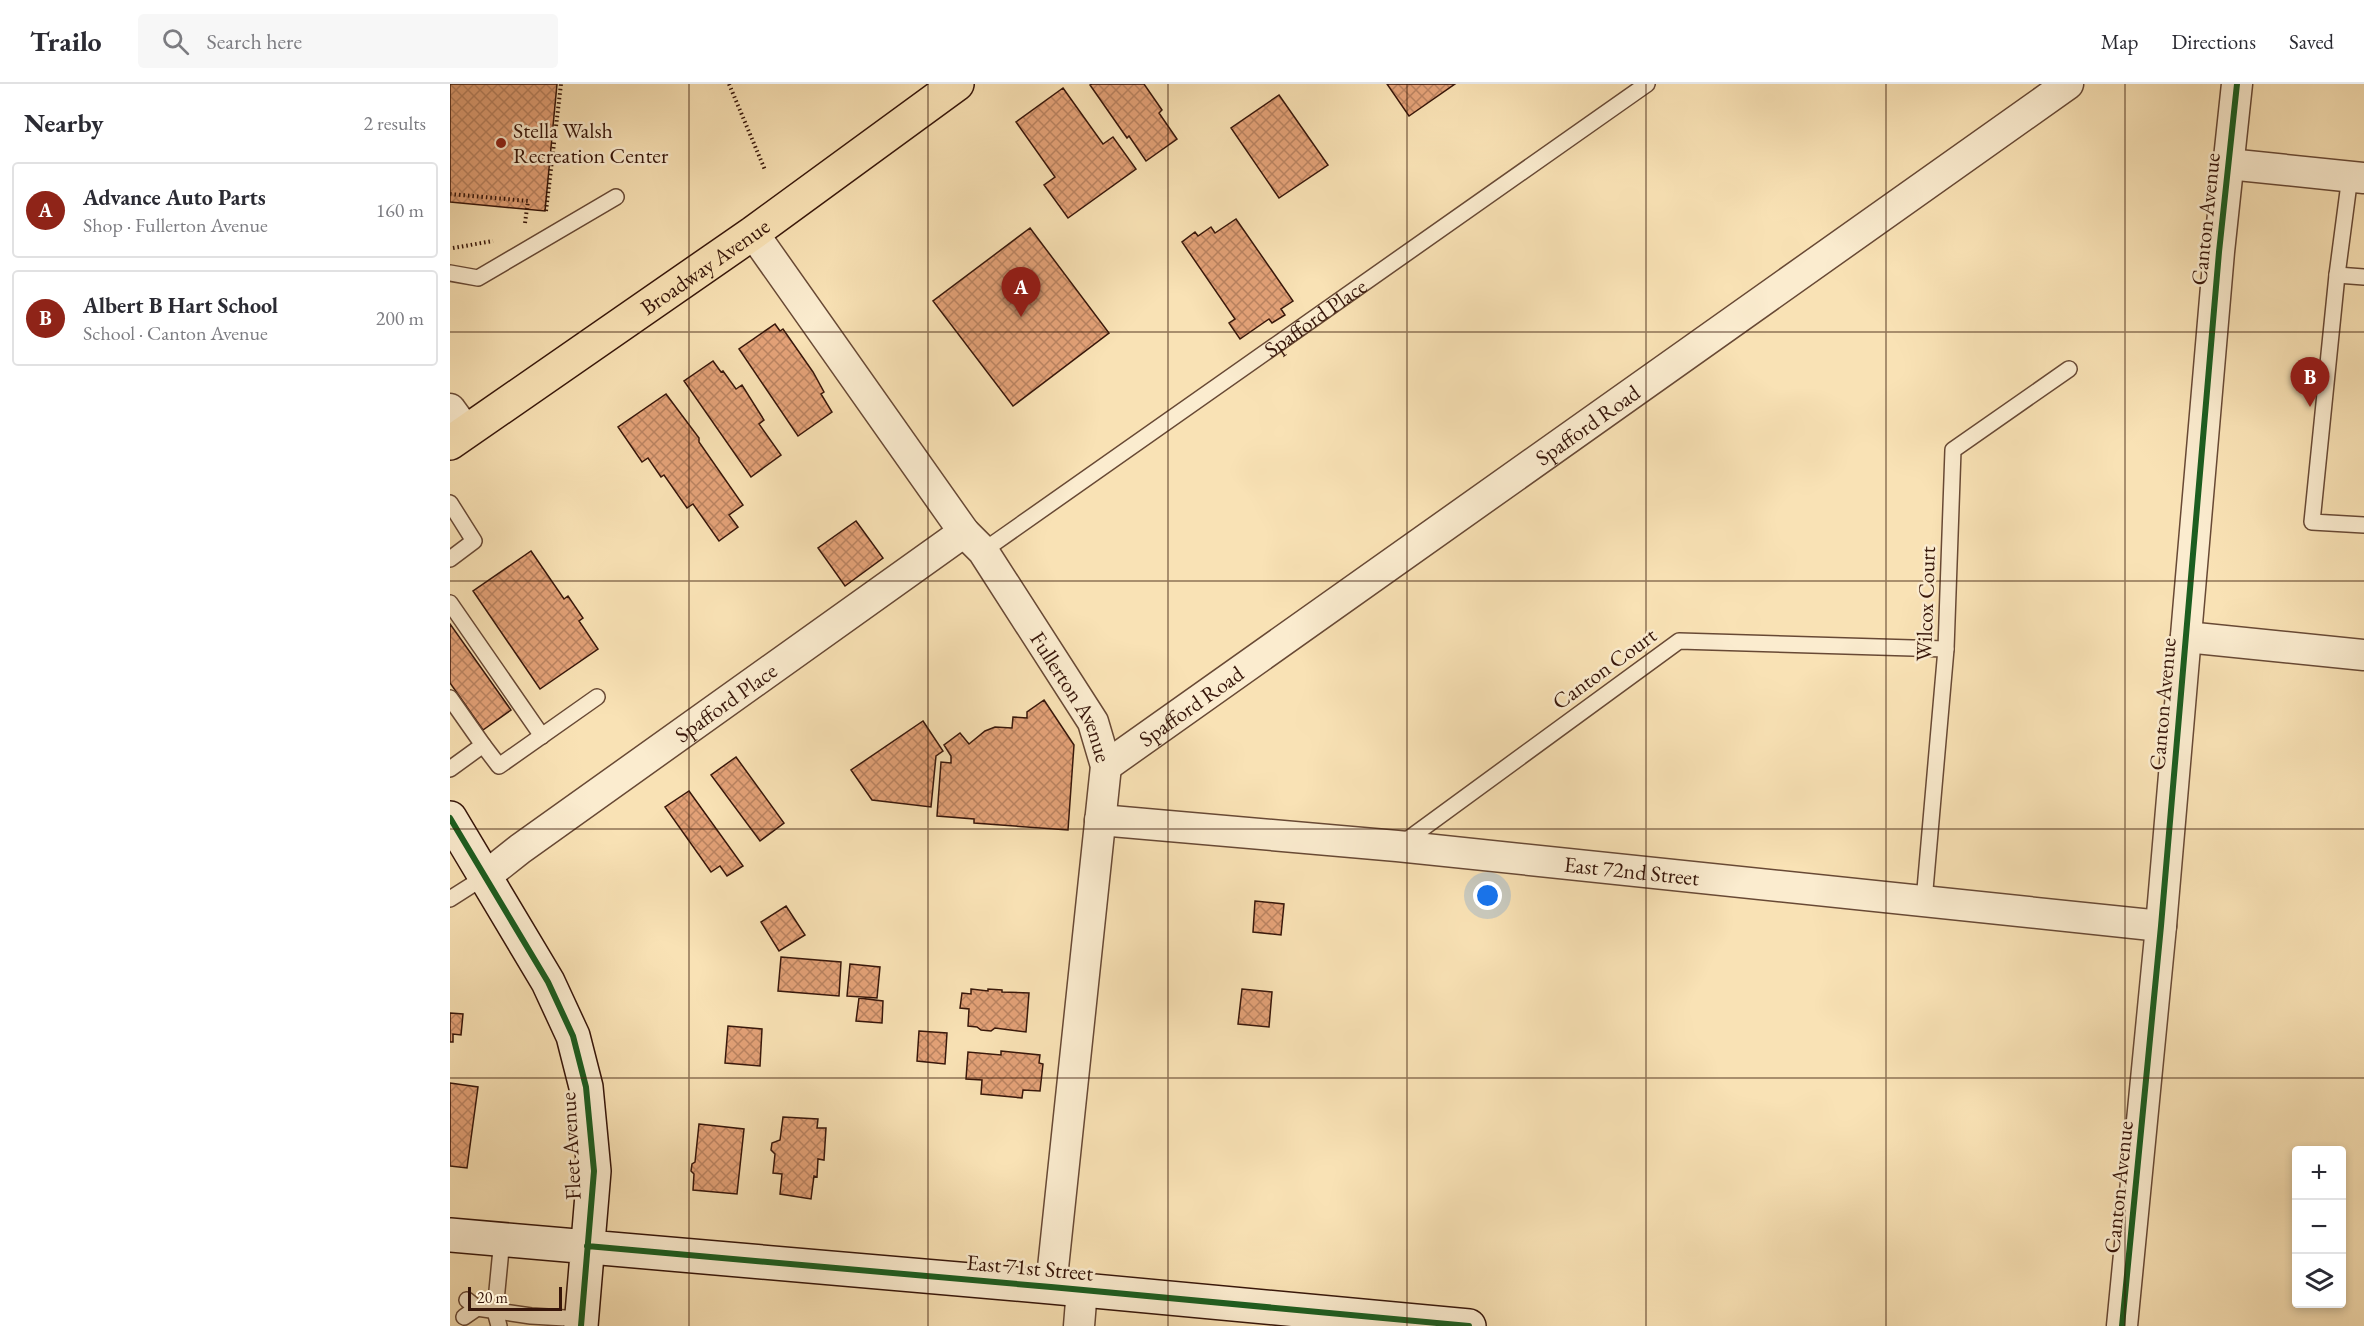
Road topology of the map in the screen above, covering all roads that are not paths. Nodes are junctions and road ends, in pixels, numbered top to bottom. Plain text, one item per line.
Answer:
1 (957, 84) edge
2 (1647, 84) edge
3 (2068, 84) edge
4 (2237, 84) edge
5 (2228, 164) junction
6 (2357, 177) edge
7 (616, 197) dead end
8 (753, 233) junction
9 (450, 273) edge
10 (2337, 275) junction
11 (2364, 278) edge
12 (2069, 369) dead end
13 (455, 428) edge
14 (450, 503) edge
15 (2364, 525) edge
16 (974, 542) junction
17 (450, 559) edge
18 (451, 607) edge
19 (2186, 637) junction
20 (1946, 649) junction
21 (2364, 655) edge
22 (597, 697) dead end
23 (450, 698) edge
24 (542, 736) junction
25 (483, 745) junction
26 (1106, 766) junction
27 (450, 769) edge
28 (450, 818) edge
29 (1101, 820) junction
30 (1397, 846) junction
31 (486, 876) junction
32 (450, 899) edge
33 (1924, 901) junction
34 (2162, 926) junction
35 (450, 1234) edge
36 (502, 1239) junction
37 (587, 1246) junction
38 (1067, 1288) junction
39 (470, 1308) dead end
40 (497, 1319) edge
41 (581, 1323) edge
42 (1079, 1326) edge
43 (1469, 1326) edge
44 (2122, 1326) edge

1 - 8 main road, Broadway Avenue
2 - 16 lane, Spafford Place
3 - 26 street, Spafford Road
4 - 5 street, Canton Avenue
5 - 6 street
5 - 19 street, Canton Avenue
6 - 10 lane
7 - 9 lane
8 - 13 main road, Broadway Avenue
8 - 16 street, Fullerton Avenue
10 - 11 lane
10 - 15 lane
12 - 20 lane, Wilcox Court
14 - 17 lane
16 - 26 street, Fullerton Avenue
16 - 31 street, Spafford Place
18 - 24 lane
19 - 21 street
19 - 34 street, Canton Avenue
20 - 30 lane, Canton Court
20 - 33 lane, Wilcox Court
22 - 24 lane
23 - 25 lane
24 - 25 lane
25 - 27 lane
26 - 29 street, Fullerton Avenue
28 - 31 main road, Fleet Avenue
29 - 30 street, East 72nd Street
29 - 38 street, Fullerton Avenue
30 - 33 street, East 72nd Street
31 - 32 lane
31 - 37 main road, Fleet Avenue
33 - 34 street, East 72nd Street
34 - 44 street, Canton Avenue
35 - 36 main road, East 71st Street
36 - 37 main road, East 71st Street
36 - 40 lane
37 - 38 main road, East 71st Street
37 - 41 main road, Fleet Avenue
38 - 42 street, Fullerton Avenue
38 - 43 main road, East 71st Street
39 - 40 lane
40 - 41 lane

